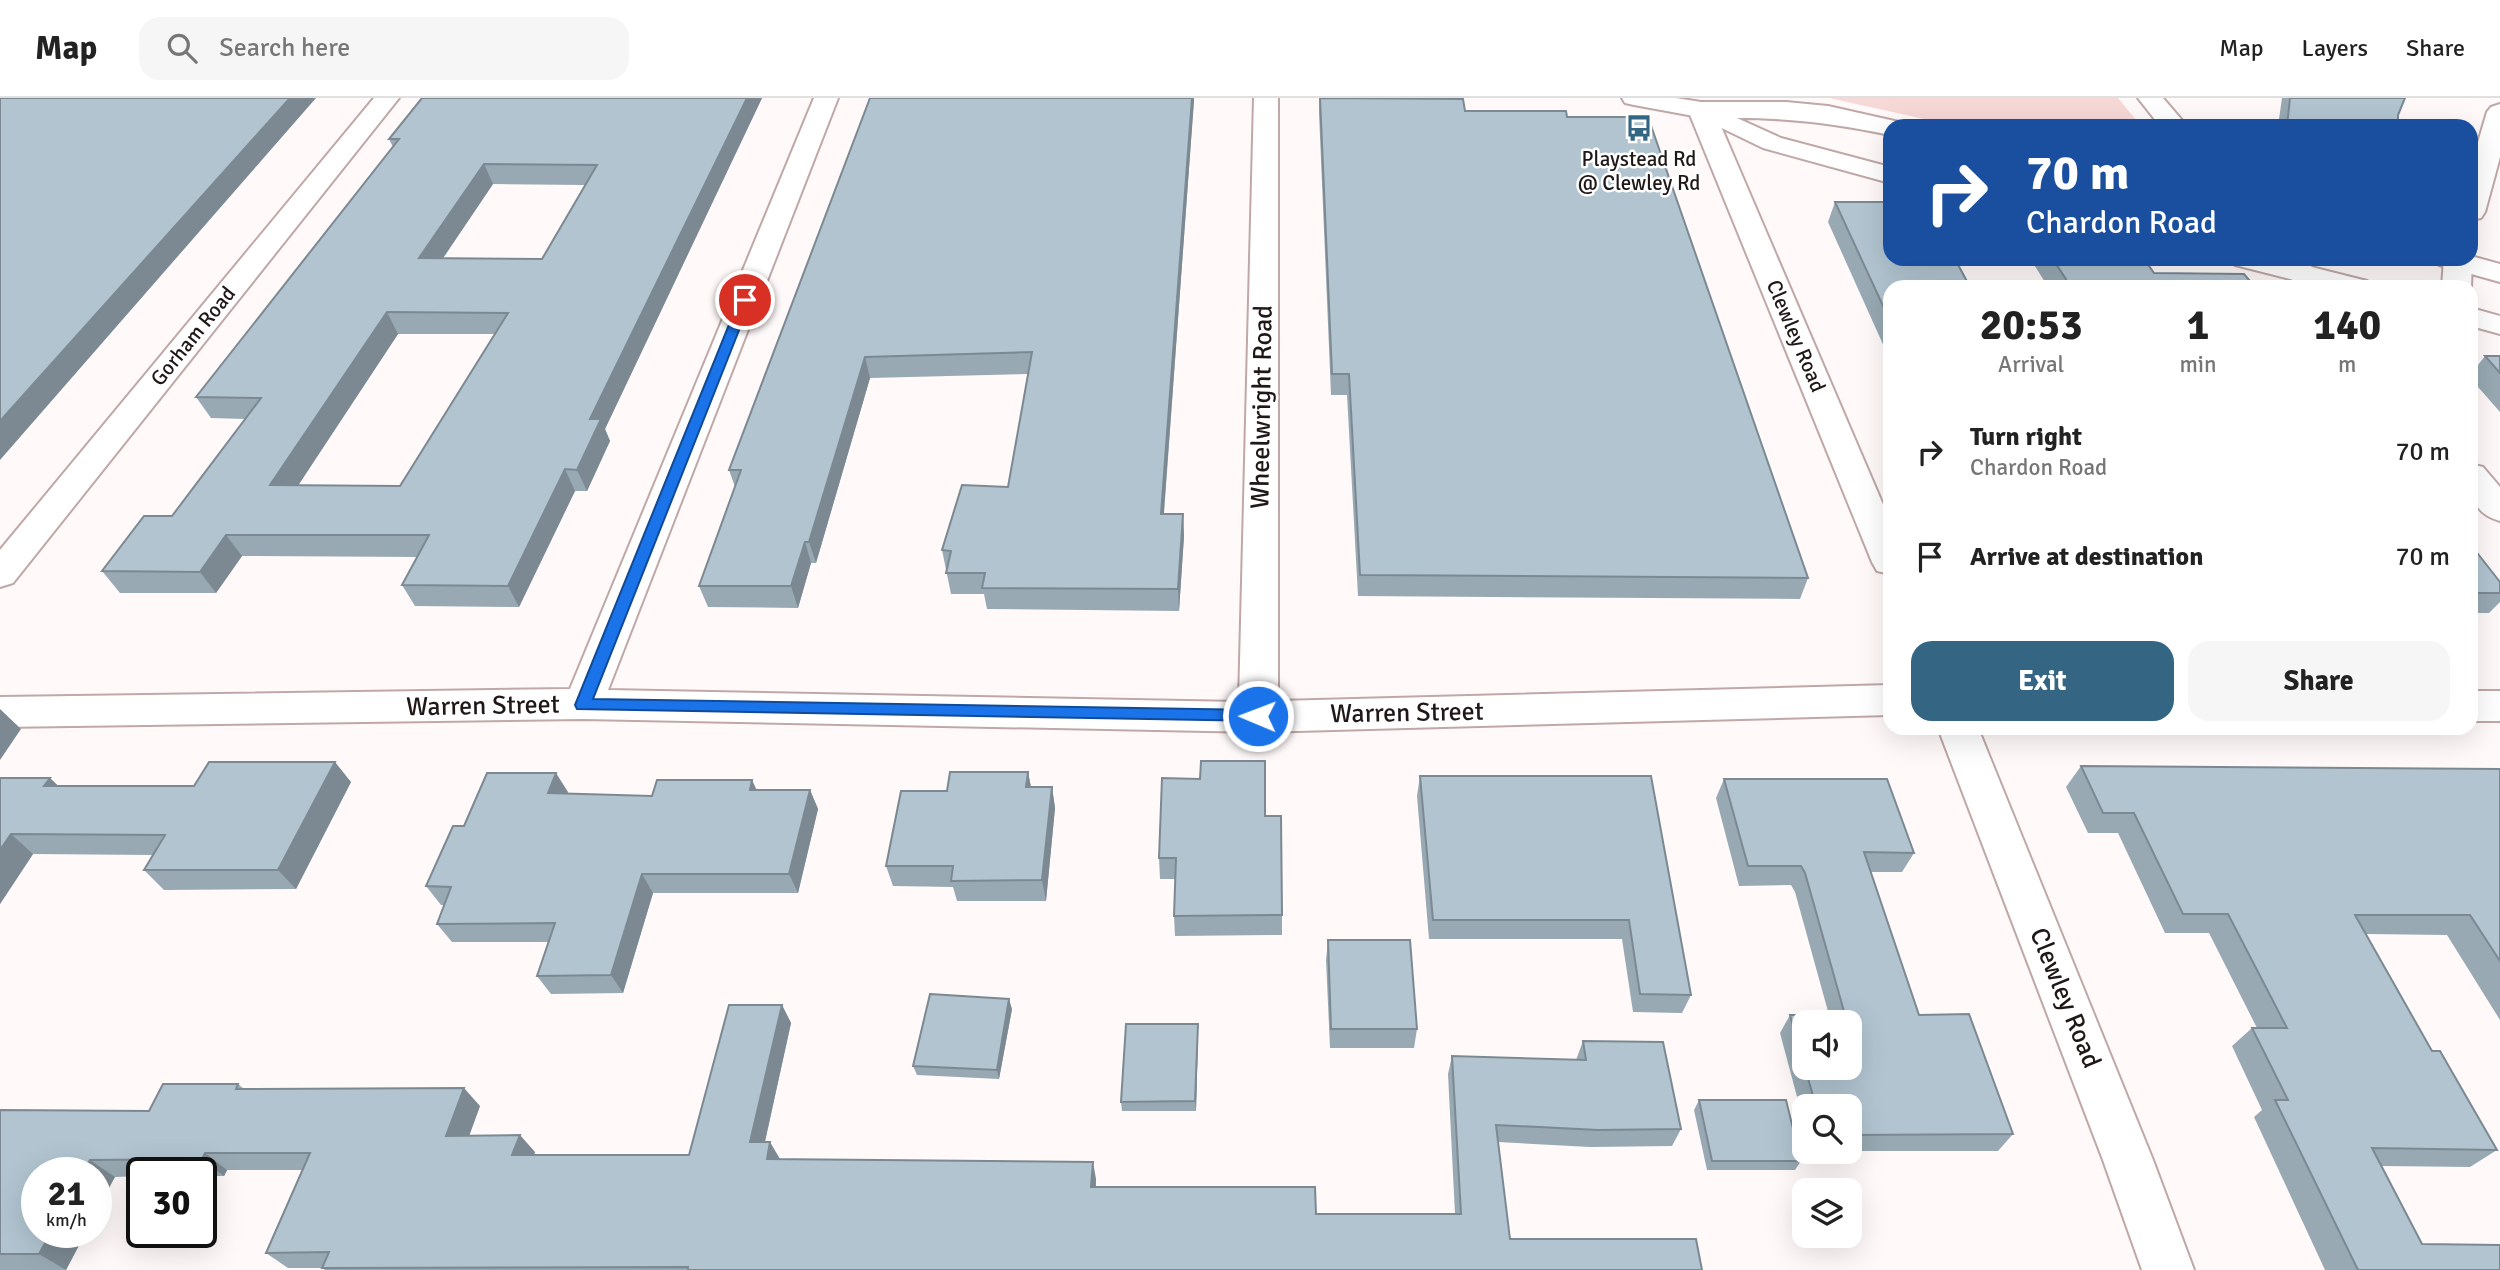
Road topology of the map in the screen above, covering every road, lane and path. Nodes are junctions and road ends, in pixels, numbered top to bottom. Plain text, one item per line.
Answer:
1 (387, 98) edge
2 (826, 98) edge
3 (1266, 98) edge
4 (1634, 98) edge
5 (2150, 98) edge
6 (1700, 110) junction
7 (2500, 113) edge
8 (2168, 119) edge
9 (1883, 126) edge
10 (1883, 173) edge
11 (2478, 188) edge
12 (2274, 266) edge
13 (2456, 267) edge
14 (2302, 273) edge
15 (2500, 273) edge
16 (2330, 280) edge
17 (2478, 319) edge
18 (2500, 326) edge
19 (2478, 483) edge
20 (2500, 509) edge
21 (1883, 545) edge
22 (0, 574) edge
23 (1883, 700) edge
24 (583, 705) junction
25 (2478, 706) edge
26 (2500, 706) edge
27 (0, 712) edge
28 (1258, 716) junction
29 (1961, 735) edge
30 (2168, 1270) edge

1 - 22 street, Gorham Road
2 - 24 street
3 - 28 street, Wheelwright Road
4 - 6 street
5 - 8 street
6 - 9 street
6 - 10 street
6 - 21 street, Clewley Road
7 - 11 street
12 - 14 street
13 - 15 street
14 - 16 street
17 - 18 street
19 - 20 street
23 - 28 street, Warren Street
24 - 27 street, Warren Street
24 - 28 street, Warren Street
25 - 26 street
29 - 30 street, Clewley Road

